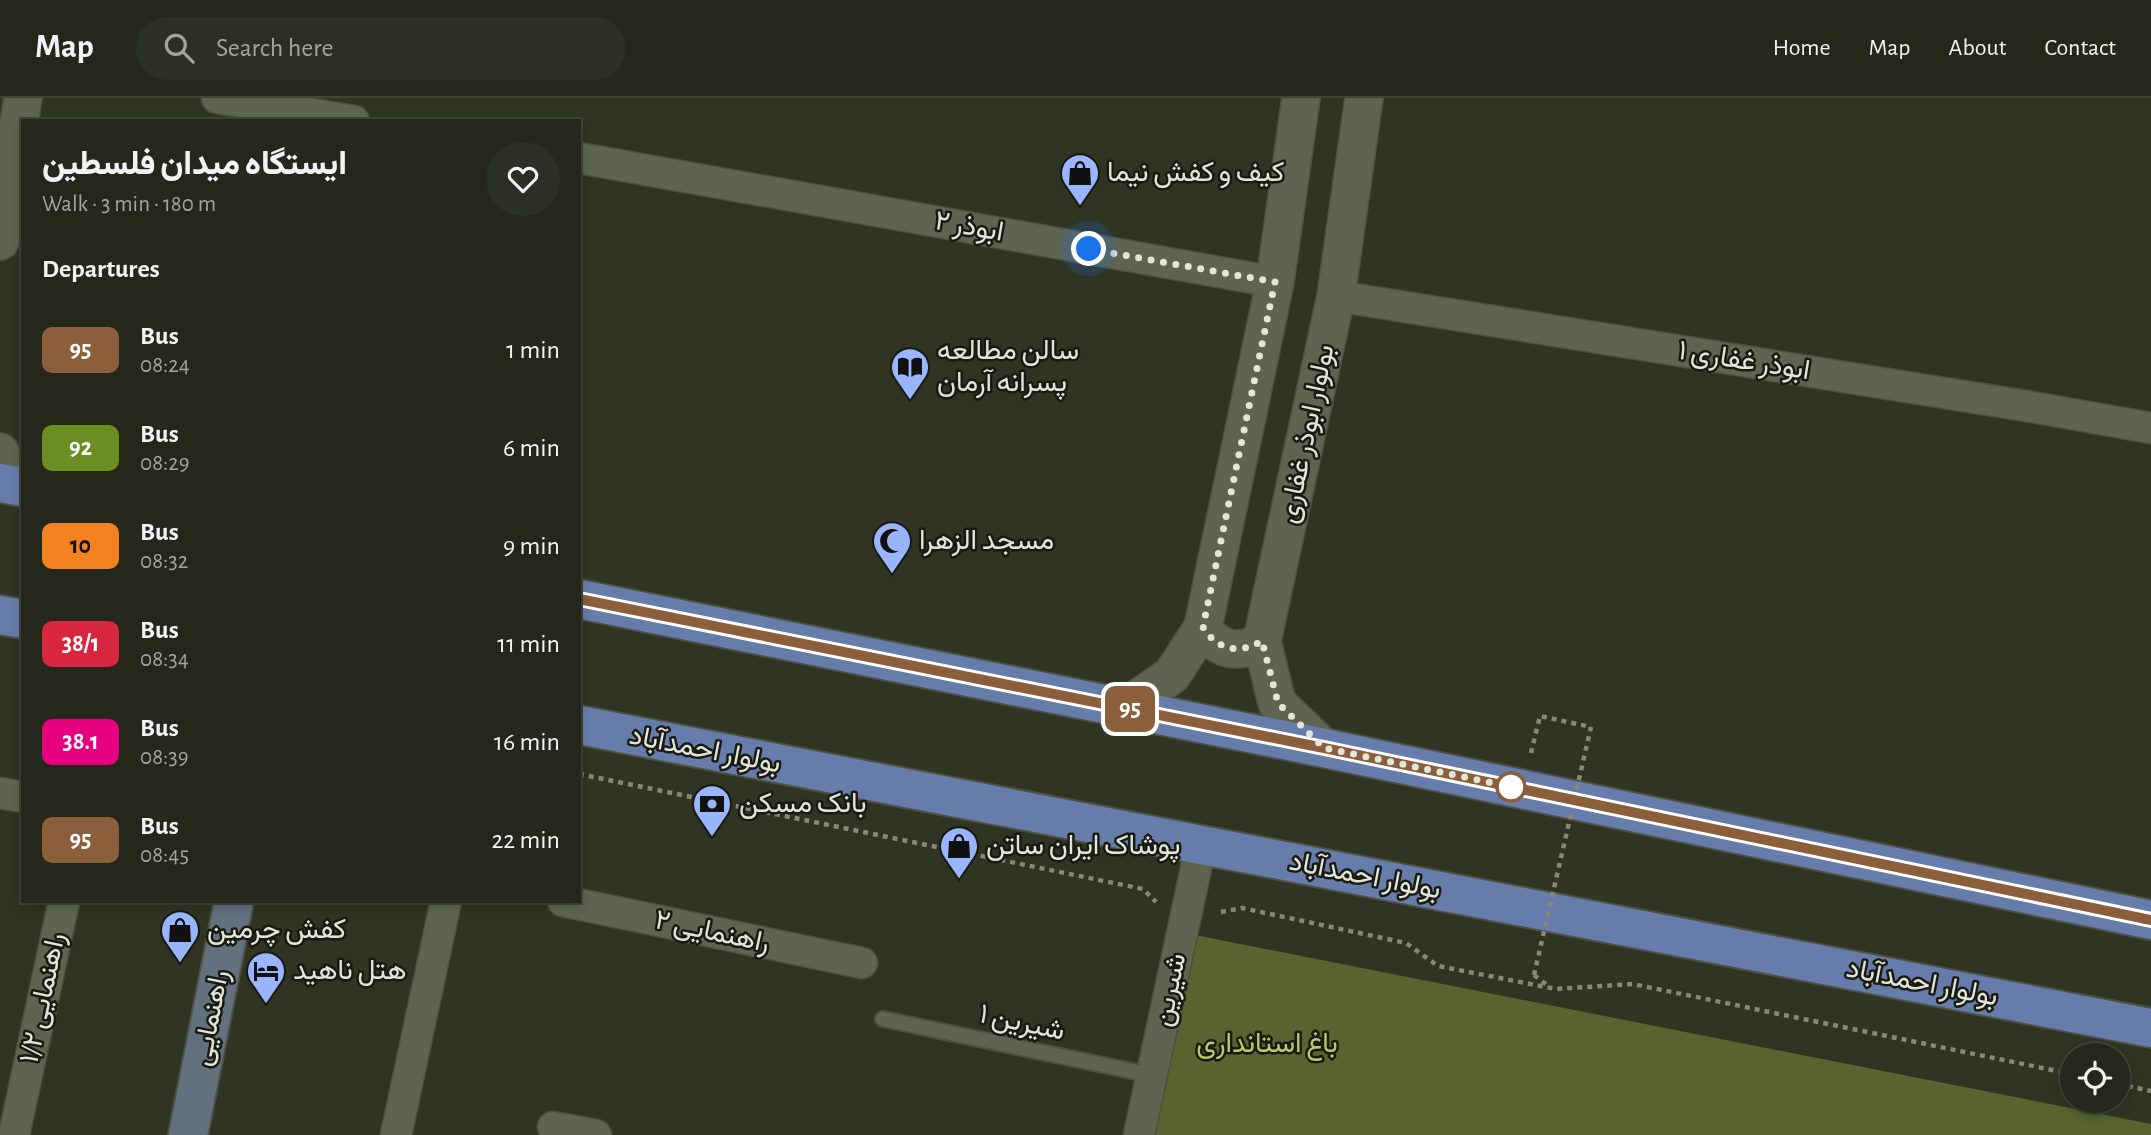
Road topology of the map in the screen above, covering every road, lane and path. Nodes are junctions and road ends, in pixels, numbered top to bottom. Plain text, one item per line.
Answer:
1 (23, 98) edge
2 (217, 98) edge
3 (1301, 98) edge
4 (1364, 98) edge
5 (343, 119) edge
6 (581, 158) edge
7 (0, 241) edge
8 (1275, 282) junction
9 (1336, 296) junction
10 (2151, 428) edge
11 (581, 599) edge
12 (0, 615) edge
13 (21, 619) edge
14 (1203, 627) junction
15 (1262, 641) junction
16 (1124, 708) junction
17 (1540, 716) dead end
18 (581, 726) edge
19 (1324, 748) junction
20 (581, 774) edge
21 (0, 793) edge
22 (21, 797) edge
23 (1201, 845) junction
24 (64, 903) edge
25 (233, 903) edge
26 (446, 903) edge
27 (573, 903) edge
28 (1186, 912) junction
29 (2151, 920) edge
30 (862, 963) dead end
31 (1549, 987) junction
32 (883, 1019) dead end
33 (2151, 1028) edge
34 (2060, 1072) edge
35 (1152, 1074) junction
36 (2130, 1087) edge
37 (2151, 1091) edge
38 (553, 1127) dead end
39 (14, 1135) edge
40 (187, 1135) edge
41 (396, 1135) edge
42 (596, 1135) edge
43 (1139, 1135) edge

1 - 7 street
2 - 5 street
3 - 8 street
4 - 9 street, بولوار ابوذر غفاری
6 - 8 street, ابوذر ۲
8 - 14 street
9 - 10 street, ابوذر غفاری ۱
9 - 15 street, بولوار ابوذر غفاری
11 - 16 main road
12 - 13 main road
14 - 15 street
14 - 16 street
15 - 19 street, بولوار ابوذر غفاری
16 - 19 main road
17 - 31 path, bridge
18 - 23 main road, بولوار احمدآباد
19 - 29 main road
20 - 28 path
21 - 22 street
23 - 28 street, شیرین
23 - 33 main road, بولوار احمدآباد
24 - 39 street, راهنمایی ۱/۲
25 - 40 main road, راهنمایی
26 - 41 street
27 - 30 street, راهنمایی ۲
28 - 31 path
28 - 35 street, شیرین
31 - 34 path
32 - 35 lane, شیرین ۱
35 - 43 street, شیرین
36 - 37 path
38 - 42 street

